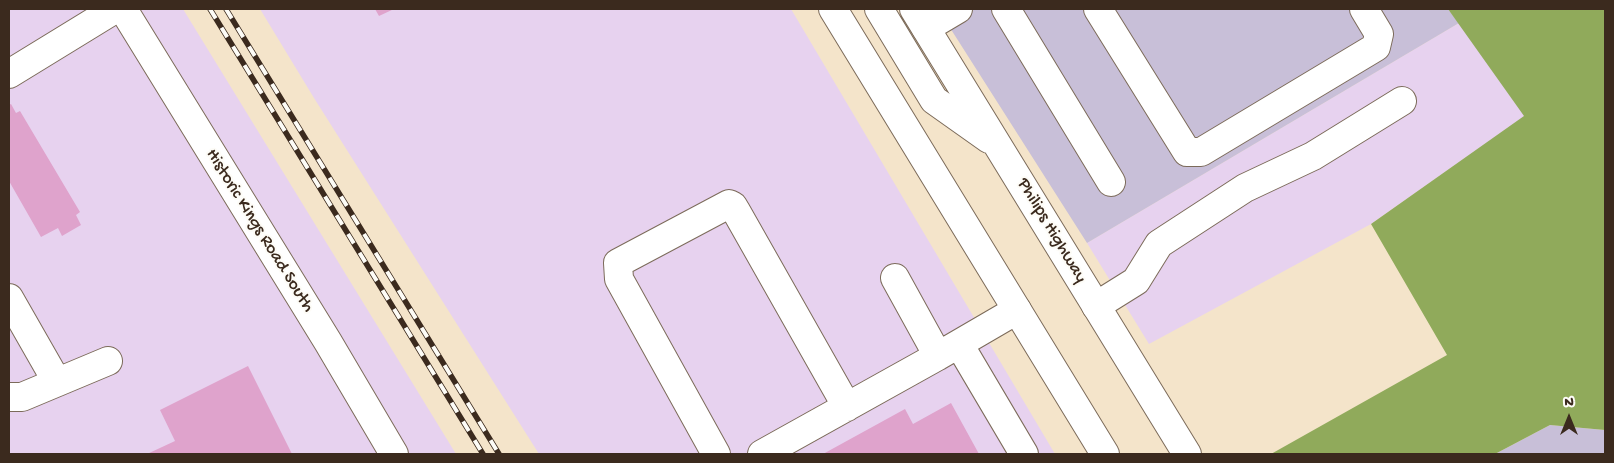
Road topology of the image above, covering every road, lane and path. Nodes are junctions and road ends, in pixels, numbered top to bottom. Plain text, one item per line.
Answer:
1 (115, 9) edge
2 (123, 9) edge
3 (833, 9) edge
4 (879, 9) edge
5 (958, 9) edge
6 (1006, 9) edge
7 (1098, 9) edge
8 (1364, 9) edge
9 (920, 18) edge
10 (9, 74) edge
11 (1402, 101) dead end
12 (997, 144) junction
13 (1111, 182) dead end
14 (896, 278) dead end
15 (9, 298) edge
16 (1096, 306) junction
17 (1017, 310) junction
18 (949, 350) junction
19 (108, 361) dead end
20 (56, 382) junction
21 (9, 397) edge
22 (847, 407) junction
23 (394, 454) edge
24 (716, 454) edge
25 (762, 454) edge
26 (1024, 454) edge
27 (1105, 454) edge
28 (1187, 454) edge

1 - 10 main road
2 - 23 main road, Historic Kings Road South
3 - 17 main road
4 - 12 main road
5 - 9 main road
6 - 13 main road
7 - 8 main road
9 - 12 main road, Philips Highway
11 - 16 main road
12 - 16 main road, Philips Highway
14 - 18 main road
15 - 20 main road
16 - 28 main road, Philips Highway
17 - 18 main road
17 - 27 main road
18 - 22 main road
18 - 26 main road
19 - 20 main road
20 - 21 main road
22 - 24 main road
22 - 25 main road

